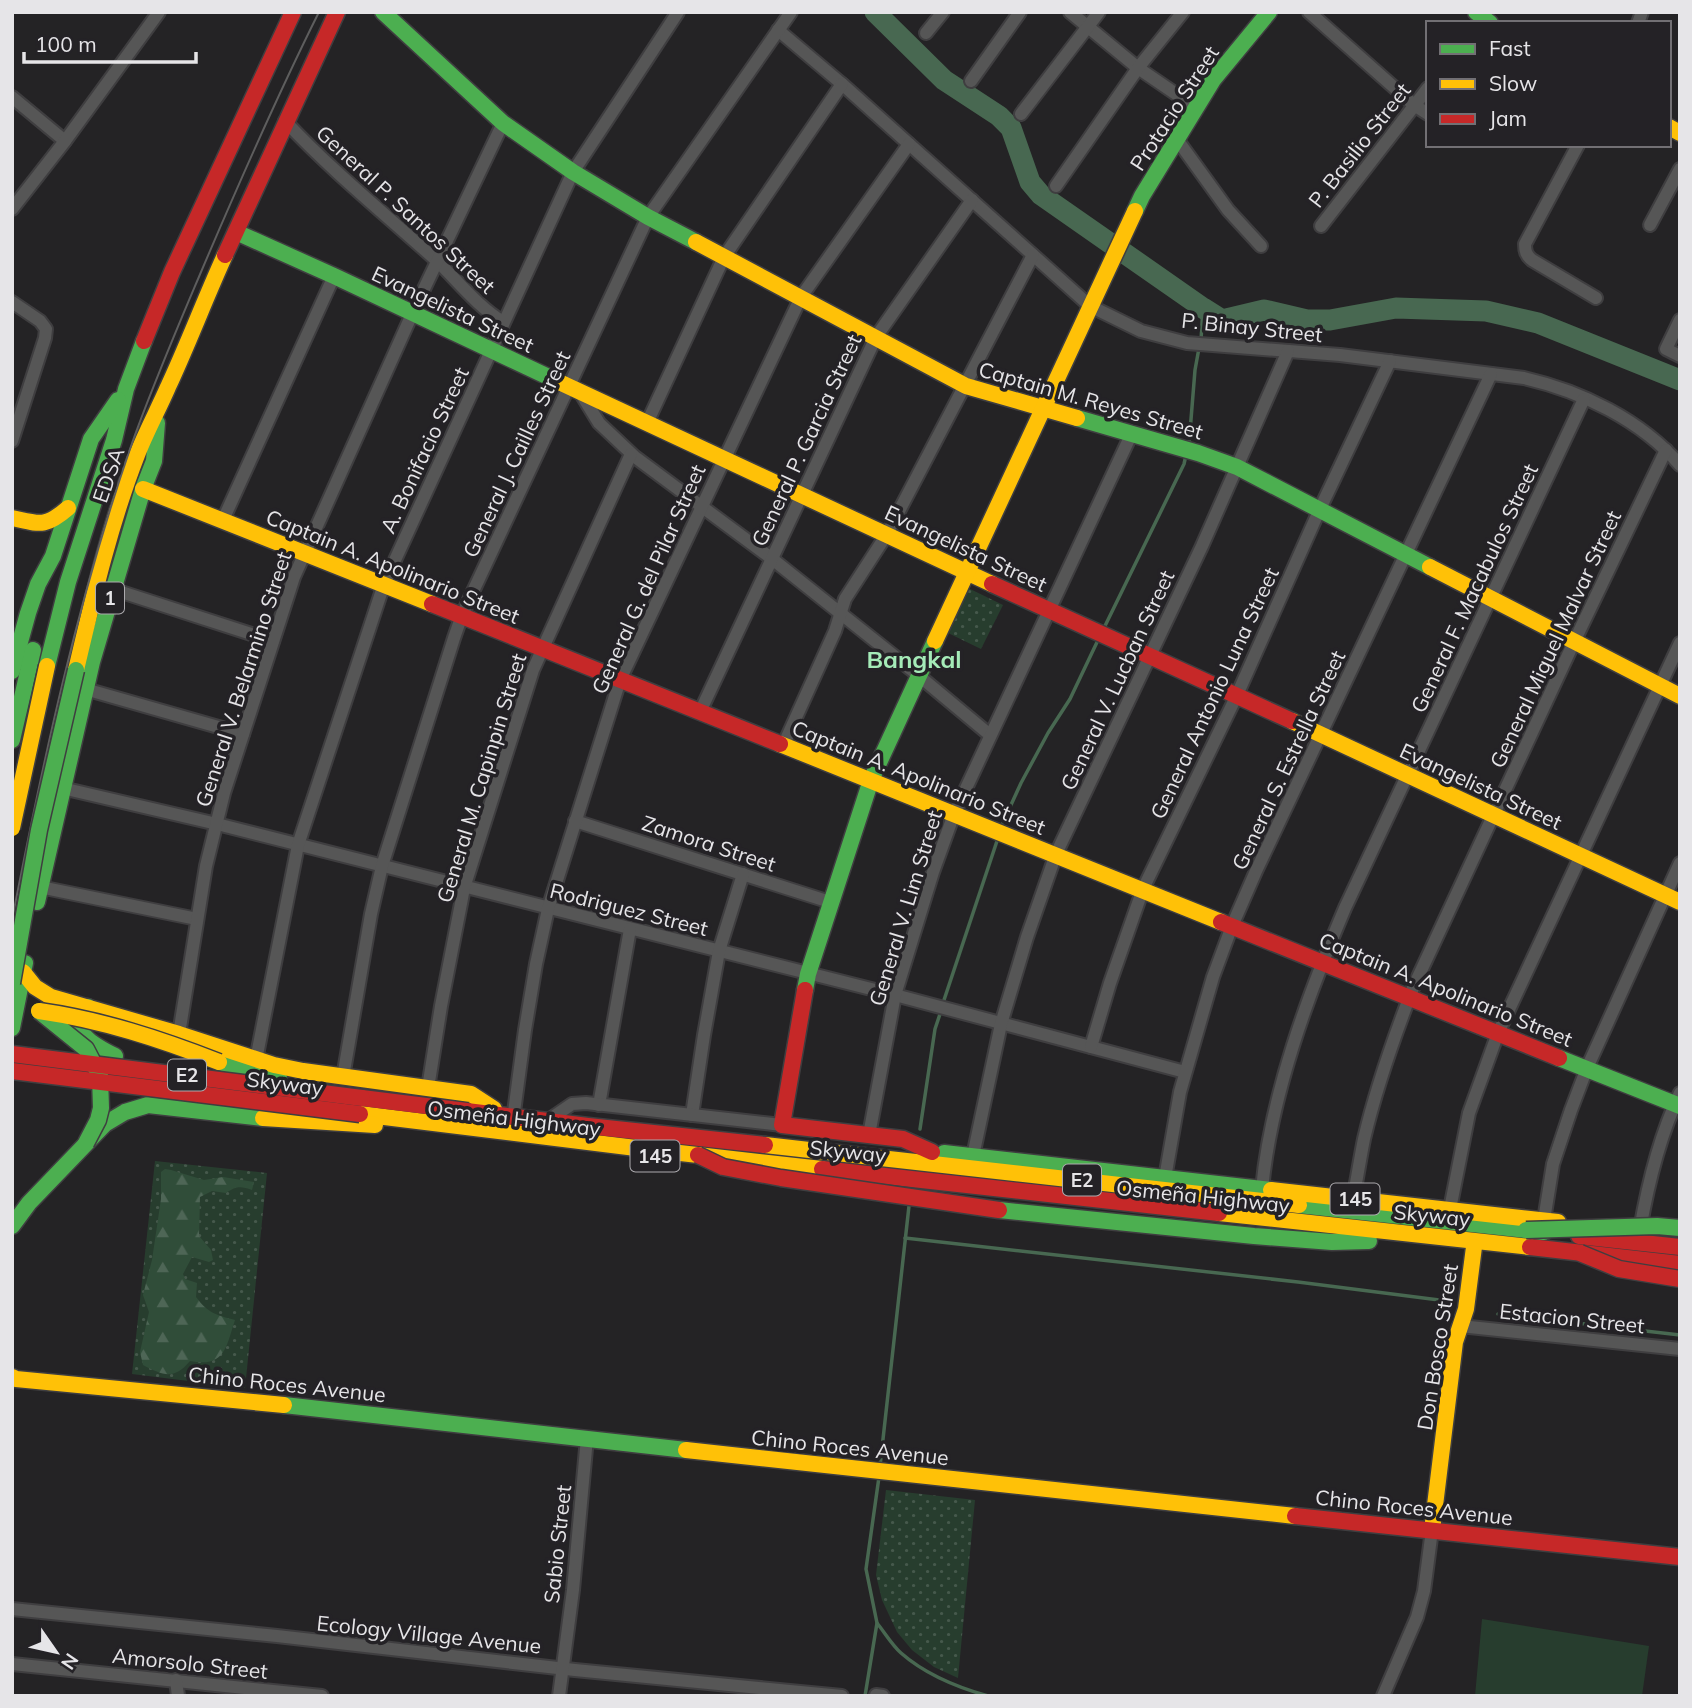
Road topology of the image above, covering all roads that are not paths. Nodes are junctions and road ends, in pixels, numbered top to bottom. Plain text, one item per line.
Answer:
1 (159, 12) edge
2 (337, 12) edge
3 (383, 12) edge
4 (678, 12) edge
5 (791, 12) edge
6 (943, 12) edge
7 (1020, 12) edge
8 (1070, 12) edge
9 (1098, 12) edge
10 (1183, 12) edge
11 (1269, 12) edge
12 (1309, 12) edge
13 (288, 15) edge
14 (1087, 27) junction
15 (778, 30) junction
16 (926, 33) dead end
17 (1138, 68) junction
18 (971, 81) dead end
19 (842, 85) junction
20 (1426, 90) edge
21 (12, 97) edge
22 (1414, 105) junction
23 (1195, 107) junction
24 (1426, 113) edge
25 (1021, 114) dead end
26 (285, 121) junction
27 (503, 124) junction
28 (1176, 138) junction
29 (65, 141) junction
30 (909, 144) junction
31 (1577, 147) edge
32 (1680, 169) edge
33 (573, 172) junction
34 (1056, 186) dead end
35 (972, 200) junction
36 (12, 209) edge
37 (648, 217) junction
38 (1650, 225) dead end
39 (1321, 226) dead end
40 (236, 232) junction
41 (1261, 246) dead end
42 (1033, 255) junction
43 (724, 257) junction
44 (438, 262) junction
45 (334, 276) junction
46 (801, 297) junction
47 (1596, 298) dead end
48 (12, 302) edge
49 (1090, 306) junction
50 (413, 312) junction
51 (1680, 320) edge
52 (503, 322) junction
53 (876, 337) junction
54 (491, 349) junction
55 (1288, 351) junction
56 (1680, 356) edge
57 (1390, 361) junction
58 (1491, 374) junction
59 (966, 386) junction
60 (126, 389) junction
61 (574, 390) junction
62 (1584, 399) junction
63 (158, 409) junction
64 (1043, 409) junction
65 (647, 423) junction
66 (1131, 435) junction
67 (12, 441) edge
68 (1666, 450) junction
69 (631, 454) junction
70 (724, 458) junction
71 (1680, 465) edge
72 (1237, 467) junction
73 (143, 489) junction
74 (802, 495) junction
75 (702, 506) junction
76 (68, 508) junction
77 (1319, 511) junction
78 (12, 518) edge
79 (223, 520) junction
80 (12, 530) edge
81 (887, 534) junction
82 (304, 552) junction
83 (52, 555) junction
84 (1405, 555) junction
85 (771, 558) junction
86 (966, 571) junction
87 (384, 584) junction
88 (112, 589) junction
89 (1490, 598) junction
90 (1049, 610) junction
91 (841, 613) junction
92 (462, 615) junction
93 (273, 641) junction
94 (1574, 642) junction
95 (1680, 643) edge
96 (542, 648) junction
97 (1150, 656) junction
98 (12, 671) edge
99 (918, 675) junction
100 (620, 680) junction
101 (1660, 686) junction
102 (85, 688) junction
103 (1237, 695) junction
104 (1680, 696) edge
105 (700, 712) junction
106 (243, 734) junction
107 (990, 735) junction
108 (1321, 735) junction
109 (12, 740) edge
110 (783, 746) junction
111 (1407, 775) junction
112 (871, 780) junction
113 (62, 788) junction
114 (954, 814) junction
115 (1493, 815) junction
116 (575, 821) junction
117 (217, 824) junction
118 (12, 828) edge
119 (298, 845) junction
120 (1056, 855) junction
121 (1581, 856) junction
122 (1680, 863) edge
123 (382, 866) junction
124 (743, 874) junction
125 (40, 887) junction
126 (464, 888) junction
127 (1143, 889) junction
128 (1672, 898) edge
129 (830, 902) junction
130 (548, 909) junction
131 (197, 919) junction
132 (1233, 926) junction
133 (630, 929) junction
134 (719, 951) junction
135 (1322, 962) junction
136 (808, 974) junction
137 (18, 978) edge
138 (895, 995) junction
139 (1410, 998) junction
140 (89, 1006) junction
141 (1001, 1024) junction
142 (12, 1028) edge
143 (1498, 1033) junction
144 (179, 1034) junction
145 (12, 1043) edge
146 (1091, 1047) junction
147 (12, 1054) edge
148 (115, 1056) junction
149 (256, 1060) junction
150 (219, 1062) joint
151 (1587, 1068) junction
152 (1185, 1072) junction
153 (12, 1073) edge
154 (343, 1077) junction
155 (428, 1088) junction
156 (234, 1101) junction
157 (1678, 1101) edge
158 (600, 1105) junction
159 (494, 1109) junction
160 (514, 1112) junction
161 (692, 1115) junction
162 (553, 1117) junction
163 (782, 1125) junction
164 (421, 1128) junction
165 (869, 1135) junction
166 (86, 1143) junction
167 (932, 1152) junction
168 (698, 1155) junction
169 (973, 1156) junction
170 (1165, 1178) junction
171 (1262, 1189) junction
172 (1353, 1199) junction
173 (1450, 1209) junction
174 (1544, 1220) junction
175 (12, 1226) edge
176 (1680, 1228) edge
177 (1525, 1230) junction
178 (1640, 1234) junction
179 (1385, 1237) junction
180 (1680, 1240) edge
181 (1474, 1247) junction
182 (1680, 1247) edge
183 (1580, 1253) junction
184 (1680, 1264) edge
185 (1680, 1270) edge
186 (1680, 1279) edge
187 (1460, 1326) junction
188 (1680, 1349) edge
189 (14, 1379) edge
190 (587, 1438) junction
191 (1438, 1487) junction
192 (1432, 1530) junction
193 (1475, 1535) junction
194 (1680, 1557) edge
195 (12, 1609) edge
196 (12, 1664) edge
197 (562, 1668) junction
198 (176, 1680) junction
199 (876, 1695) edge
200 (178, 1696) edge
201 (322, 1696) edge
202 (559, 1696) edge
203 (842, 1696) edge
204 (883, 1696) edge
205 (1383, 1696) edge

1 - 29 street
2 - 26 main road, EDSA / 1
3 - 27 main road, Captain M. Reyes Street
4 - 33 street, A. Bonifacio Street
5 - 15 street, General J. Cailles Street
6 - 16 street
7 - 18 street
8 - 14 street
9 - 14 street
10 - 17 street
11 - 23 main road, Protacio Street
12 - 22 street
13 - 60 main road, EDSA / 1
14 - 17 street
14 - 25 street
15 - 19 street, P. Binay Street
15 - 37 street, General J. Cailles Street
17 - 23 street
17 - 34 street
19 - 30 street, P. Binay Street
19 - 43 street
20 - 22 street, P. Basilio Street
21 - 29 street
22 - 24 street
22 - 39 street, P. Basilio Street
23 - 28 main road, Protacio Street
26 - 40 main road, EDSA / 1
26 - 44 street, General P. Santos Street
27 - 33 main road, Captain M. Reyes Street
27 - 44 street, General V. Belarmino Street
28 - 41 street
28 - 49 main road, Protacio Street
29 - 36 street
30 - 35 street, P. Binay Street
30 - 46 street, General G. del Pilar Street
31 - 47 street
32 - 38 street
33 - 37 main road, Captain M. Reyes Street
33 - 52 street, A. Bonifacio Street
35 - 42 street, P. Binay Street
35 - 53 street, General P. Garcia Street
37 - 43 main road, Captain M. Reyes Street
37 - 61 street, General J. Cailles Street
40 - 45 main road, Evangelista Street
40 - 63 main road, EDSA / 1
42 - 49 street, P. Binay Street
42 - 59 street
43 - 46 main road, Captain M. Reyes Street
43 - 65 street
44 - 50 street, General V. Belarmino Street
44 - 52 street, General P. Santos Street
45 - 50 main road, Evangelista Street
45 - 79 street
46 - 53 main road, Captain M. Reyes Street
46 - 70 street, General G. del Pilar Street
48 - 67 street
49 - 55 street, P. Binay Street
49 - 64 main road, Protacio Street
50 - 54 main road, Evangelista Street
50 - 82 street, General V. Belarmino Street
51 - 56 street
52 - 54 street, A. Bonifacio Street
53 - 59 main road, Captain M. Reyes Street
53 - 74 street, General P. Garcia Street
54 - 61 main road, Evangelista Street
54 - 87 street, A. Bonifacio Street
55 - 57 street, P. Binay Street
55 - 72 street, General V. Lucban Street
57 - 58 street, P. Binay Street
57 - 77 street, General Antonio Luna Street
58 - 62 street, P. Binay Street
58 - 84 street, General S. Estrella Street
59 - 64 main road, Captain M. Reyes Street
59 - 81 street
60 - 76 main road, EDSA / 1
60 - 118 main road, EDSA / 1, bridge
61 - 65 main road, Evangelista Street
61 - 69 street
61 - 92 street, General J. Cailles Street
62 - 68 street, P. Binay Street
62 - 89 street, General F. Macabulos Street
63 - 73 main road, 1
63 - 137 main road, EDSA / 1, bridge
64 - 66 main road, Captain M. Reyes Street
64 - 86 main road, Protacio Street
65 - 70 main road, Evangelista Street
66 - 72 main road, Captain M. Reyes Street
66 - 90 street, General V. Lim Street
68 - 71 street, P. Binay Street
68 - 94 street, General Miguel Malvar Street
69 - 75 street
69 - 96 street, General M. Capinpin Street
70 - 74 main road, Evangelista Street
70 - 75 street, General G. del Pilar Street
72 - 77 main road, Captain M. Reyes Street
72 - 97 street, General V. Lucban Street
73 - 79 main road, Captain A. Apolinario Street
73 - 88 main road, 1
74 - 81 main road, Evangelista Street
74 - 85 street, General P. Garcia Street
75 - 85 street
75 - 100 street, General G. del Pilar Street
76 - 78 main road
76 - 83 main road, 1
77 - 84 main road, Captain M. Reyes Street
77 - 103 street, General Antonio Luna Street
79 - 82 main road, Captain A. Apolinario Street
80 - 83 main road
81 - 86 main road, Evangelista Street
81 - 91 street
82 - 87 main road, Captain A. Apolinario Street
82 - 93 street, General V. Belarmino Street
83 - 98 main road, 1
83 - 109 main road, 1
84 - 89 main road, Captain M. Reyes Street
84 - 108 street, General S. Estrella Street
85 - 91 street
85 - 105 street, General P. Garcia Street
86 - 90 main road, Evangelista Street
86 - 99 main road, Protacio Street
87 - 92 main road, Captain A. Apolinario Street
87 - 119 street, A. Bonifacio Street
88 - 93 street
88 - 102 main road, 1
89 - 94 main road, Captain M. Reyes Street
89 - 111 street, General F. Macabulos Street
90 - 97 main road, Evangelista Street
90 - 107 street, General V. Lim Street
91 - 99 street
91 - 110 street
92 - 96 main road, Captain A. Apolinario Street
92 - 123 street, General J. Cailles Street
93 - 106 street, General V. Belarmino Street
94 - 101 main road, Captain M. Reyes Street
94 - 115 street, General Miguel Malvar Street
95 - 101 street
96 - 100 main road, Captain A. Apolinario Street
96 - 126 street, General M. Capinpin Street
97 - 103 main road, Evangelista Street
97 - 120 street, General V. Lucban Street
99 - 107 street
99 - 112 main road, Protacio Street
100 - 105 main road, Captain A. Apolinario Street
100 - 116 street, General G. del Pilar Street
101 - 104 main road, Captain M. Reyes Street
101 - 121 street
102 - 106 street
102 - 113 main road, 1
103 - 108 main road, Evangelista Street
103 - 127 street, General Antonio Luna Street
105 - 110 main road, Captain A. Apolinario Street
106 - 117 street, General V. Belarmino Street
107 - 114 street, General V. Lim Street
108 - 111 main road, Evangelista Street
108 - 132 street, General S. Estrella Street
110 - 112 main road, Captain A. Apolinario Street
111 - 115 main road, Evangelista Street
111 - 135 street, General F. Macabulos Street
112 - 114 main road, Captain A. Apolinario Street
112 - 129 main road, Protacio Street
113 - 117 street, Rodriguez Street
113 - 125 main road, 1
114 - 120 main road, Captain A. Apolinario Street
114 - 138 street, General V. Lim Street
115 - 121 main road, Evangelista Street
115 - 139 street, General Miguel Malvar Street
116 - 124 street, Zamora Street
116 - 130 street, General G. del Pilar Street
117 - 119 street, Rodriguez Street
117 - 131 street, General V. Belarmino Street
119 - 123 street, Rodriguez Street
119 - 149 street, A. Bonifacio Street
120 - 127 main road, Captain A. Apolinario Street
120 - 141 street, General V. Lucban Street
121 - 128 main road, Evangelista Street
121 - 143 street
122 - 128 street
123 - 126 street, Rodriguez Street
123 - 154 street, General J. Cailles Street
124 - 129 street, Zamora Street
124 - 134 street
125 - 131 street
125 - 137 main road, 1
126 - 130 street, Rodriguez Street
126 - 155 street, General M. Capinpin Street
127 - 132 main road, Captain A. Apolinario Street
127 - 146 street, General Antonio Luna Street
128 - 151 street
129 - 136 main road, Protacio Street
130 - 133 street, Rodriguez Street
130 - 160 street, General G. del Pilar Street
131 - 144 street, General V. Belarmino Street
132 - 135 main road, Captain A. Apolinario Street
132 - 152 street, General S. Estrella Street
133 - 134 street, Rodriguez Street
133 - 158 street
134 - 136 street, Rodriguez Street
134 - 161 street
135 - 139 main road, Captain A. Apolinario Street
135 - 171 street, General F. Macabulos Street
136 - 138 street, Rodriguez Street
136 - 163 main road, Protacio Street
137 - 140 main road, Osmeña Highway
137 - 142 main road
138 - 141 street, Rodriguez Street
138 - 165 street, General V. Lim Street
139 - 143 main road, Captain A. Apolinario Street
139 - 172 street, General Miguel Malvar Street
140 - 144 main road, Osmeña Highway
140 - 148 main road
141 - 146 street, Rodriguez Street
141 - 169 street, General V. Lucban Street
143 - 151 main road, Captain A. Apolinario Street
143 - 173 street
144 - 149 main road, Osmeña Highway
145 - 148 main road
146 - 152 street, Rodriguez Street
147 - 177 main road, Skyway / E2, bridge
148 - 156 main road
149 - 154 main road, Osmeña Highway
150 - 159 main road, Osmeña Highway / 145
150 - 166 main road, Osmeña Highway / E2, bridge
151 - 157 main road, Captain A. Apolinario Street
151 - 174 street
152 - 170 street, General S. Estrella Street
153 - 156 main road, Osmeña Highway / 145
153 - 168 main road, Skyway / E2, bridge
154 - 155 main road, Osmeña Highway
155 - 159 main road, Osmeña Highway
156 - 164 main road, Osmeña Highway / 145
157 - 178 street
158 - 161 street, Osmeña Highway
158 - 162 street, Osmeña Highway
159 - 160 main road, Osmeña Highway / 145
160 - 162 main road, Osmeña Highway / 145
161 - 163 street, Osmeña Highway
162 - 167 main road, Osmeña Highway / 145
163 - 165 main road, Osmeña Highway
164 - 166 main road
164 - 179 main road, Osmeña Highway / 145
165 - 167 main road, Osmeña Highway
166 - 175 main road
167 - 169 main road, Osmeña Highway / 145
168 - 179 main road, bridge
168 - 183 main road, Skyway / E2, bridge
169 - 170 main road, Osmeña Highway / 145
170 - 171 main road, Osmeña Highway / 145
171 - 172 main road, Osmeña Highway / 145
172 - 173 main road, Osmeña Highway / 145
173 - 174 main road, Osmeña Highway / 145
174 - 178 main road, Osmeña Highway / 145
176 - 177 main road, bridge
177 - 182 main road, Skyway / E2, bridge
178 - 180 main road, Osmeña Highway / 145
179 - 181 main road, Osmeña Highway / 145
181 - 185 main road, Osmeña Highway / 145
181 - 187 main road, Don Bosco Street
183 - 184 main road, Skyway / E2, bridge
183 - 186 main road, bridge
187 - 188 street, Estacion Street
187 - 191 main road, Don Bosco Street
189 - 190 main road, Chino Roces Avenue
190 - 192 main road, Chino Roces Avenue
190 - 197 street, Sabio Street
191 - 192 main road, Don Bosco Street
191 - 193 main road
192 - 193 main road, Chino Roces Avenue
192 - 205 street, Don Bosco Street
193 - 194 main road, Chino Roces Avenue
195 - 197 street, Ecology Village Avenue
196 - 198 street, Amorsolo Street
197 - 202 street, Sabio Street
197 - 203 street, Ecology Village Avenue
198 - 200 street
198 - 201 street, Amorsolo Street
199 - 204 street

